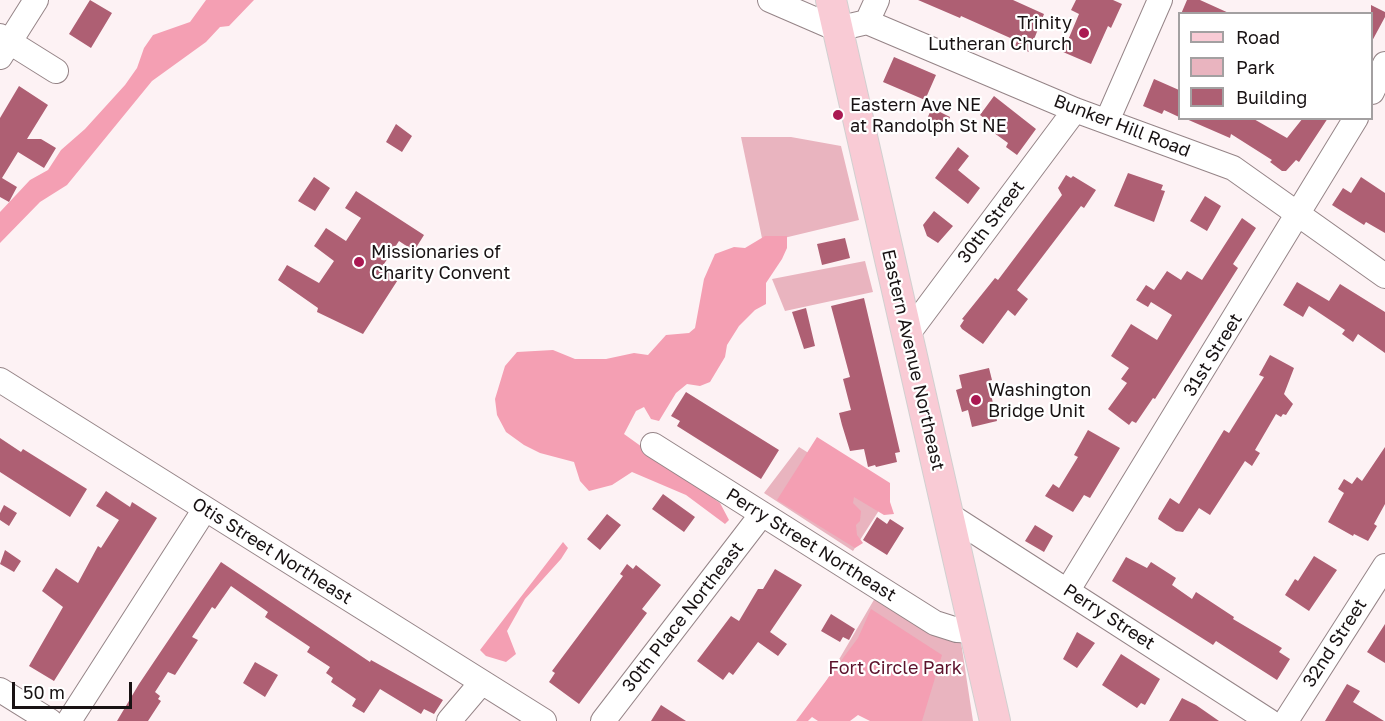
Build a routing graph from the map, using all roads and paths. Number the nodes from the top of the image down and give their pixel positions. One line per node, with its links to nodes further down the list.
1 (36, 0): 7 (street)
2 (770, 0): 6 (street)
3 (831, 0): 6 (main road, Eastern Avenue Northeast)
4 (1160, 0): 13 (street)
5 (872, 11): 6 (street, Bunker Hill Road); 11 (street, Bunker Hill Road)
6 (837, 29): 16 (main road, Eastern Avenue Northeast)
7 (3, 45): 9 (street)
8 (1385, 64): 10 (street)
9 (56, 71)
10 (1373, 88)
11 (1075, 110): 13 (street, Bunker Hill Road); 16 (street, 30th Street)
12 (1355, 120): 14 (street, 31st Street)
13 (1107, 121): 14 (street, Bunker Hill Road)
14 (1300, 214): 15 (street, Bunker Hill Road); 23 (street, 31st Street)
15 (1385, 276)
16 (907, 335): 21 (main road, Eastern Avenue Northeast)
17 (0, 380): 19 (street, Otis Street Northeast)
18 (653, 445): 20 (street, Perry Street Northeast)
19 (205, 508): 25 (street, Otis Street Northeast); 28 (street)
20 (762, 514): 24 (street, Perry Street Northeast); 31 (street, 30th Place Northeast)
21 (948, 515): 23 (street, Perry Street); 24 (main road, Eastern Avenue Northeast)
22 (1385, 566): 34 (street, 32nd Street)
23 (1068, 590): 33 (street, Perry Street)
24 (975, 631): 32 (main road, Eastern Avenue Northeast)
25 (482, 682): 29 (street); 30 (street, Otis Street Northeast)
26 (0, 690): 27 (street)
27 (50, 721)
28 (69, 721)
29 (449, 721)
30 (544, 721)
31 (603, 721)
32 (995, 721)
33 (1269, 721)
34 (1286, 721)

